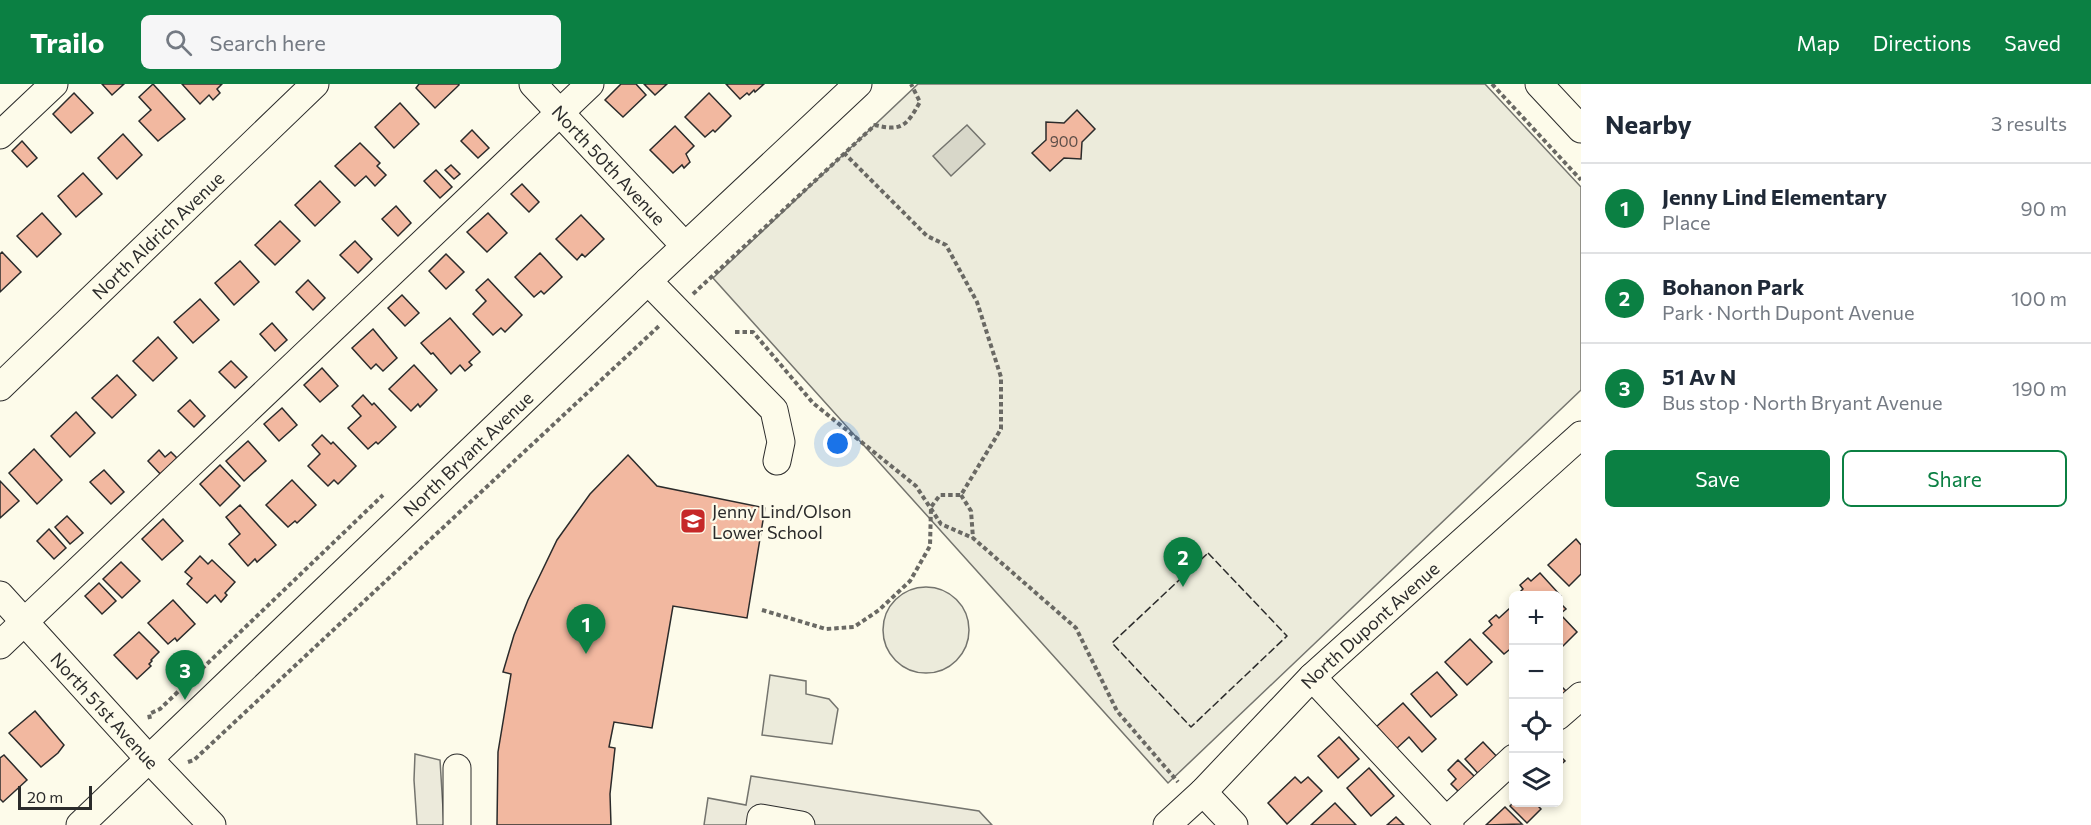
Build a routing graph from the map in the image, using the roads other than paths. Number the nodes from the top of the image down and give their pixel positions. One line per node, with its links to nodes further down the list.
1 (54, 84): 9 (street)
2 (315, 84): 12 (street, North Aldrich Avenue)
3 (533, 84): 7 (street, North 50th Avenue)
4 (590, 84): 7 (street)
5 (858, 84): 10 (street, North Bryant Avenue)
6 (1539, 84): 8 (street)
7 (560, 112): 10 (street, North 50th Avenue); 16 (street)
8 (1581, 129)
9 (0, 135)
10 (685, 246): 11 (street, North Bryant Avenue)
11 (648, 281): 14 (street); 21 (street, North Bryant Avenue)
12 (0, 387)
13 (1581, 435): 18 (street, North Dupont Avenue)
14 (777, 460)
15 (0, 595): 16 (street, North 51st Avenue)
16 (25, 622): 17 (street); 21 (street, North 51st Avenue)
17 (0, 645)
18 (1312, 677): 24 (street, North Dupont Avenue); 25 (street)
19 (1581, 696): 20 (street)
20 (1563, 712)
21 (149, 759): 26 (street, North Bryant Avenue); 27 (street, North 51st Avenue)
22 (1509, 763): 25 (street)
23 (457, 768): 28 (street)
24 (1191, 787): 31 (street, North Dupont Avenue); 32 (street)
25 (1448, 823)
26 (80, 825)
27 (212, 825)
28 (458, 825)
29 (760, 825): 30 (street)
30 (801, 825)
31 (1167, 825)
32 (1234, 825)

